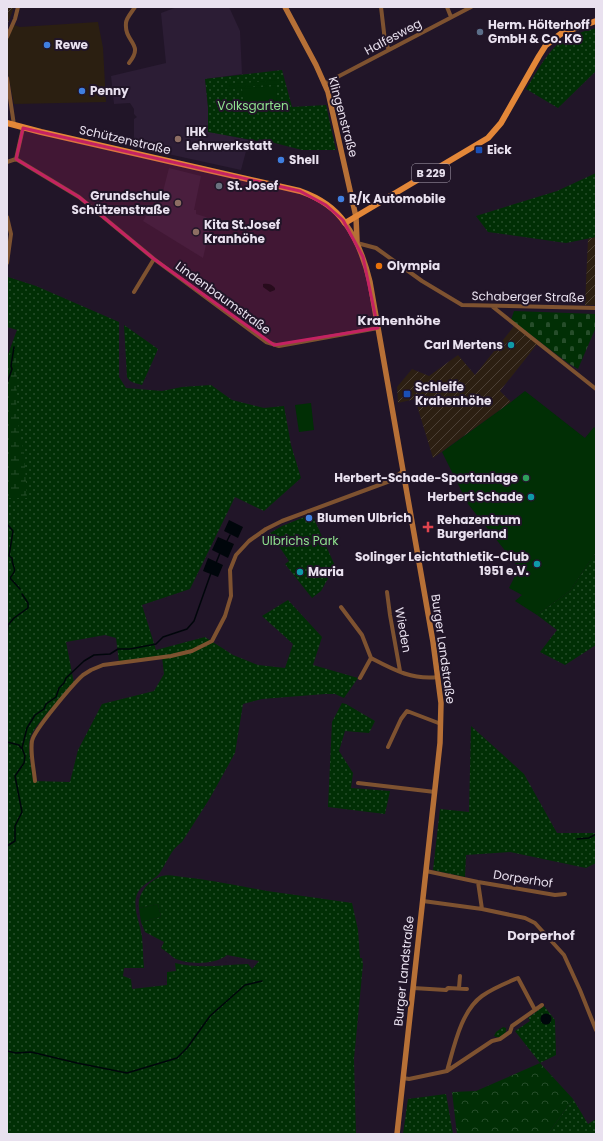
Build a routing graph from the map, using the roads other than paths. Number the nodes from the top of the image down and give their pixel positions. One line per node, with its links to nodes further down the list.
1 (18, 7): 9 (street)
2 (135, 7): 11 (street)
3 (284, 7): 13 (main road, Klingenstraße)
4 (381, 7): 10 (street)
5 (446, 7): 7 (street)
6 (471, 7): 7 (street, Halfesweg)
7 (451, 17): 10 (street, Halfesweg)
8 (596, 22): 20 (main road, B 229)
9 (7, 37)
10 (388, 50): 13 (street, Halfesweg)
11 (129, 63)
12 (7, 78): 15 (street)
13 (324, 84): 20 (main road, Klingenstraße)
14 (7, 123): 15 (main road, Schützenstraße)
15 (14, 125): 16 (main road, Schützenstraße)
16 (23, 128): 17 (street); 21 (main road, Schützenstraße)
17 (16, 159): 18 (street); 23 (street, Lindenbaumstraße)
18 (7, 162)
19 (7, 217): 24 (street)
20 (356, 217): 21 (main road, B 229); 22 (main road, Burger Landstraße)
21 (345, 223): 22 (main road, Burger Landstraße)
22 (357, 243): 26 (street, Schaberger Straße); 28 (main road, Burger Landstraße)
23 (154, 259): 25 (street); 28 (street, Lindenbaumstraße)
24 (7, 264)
25 (134, 292)
26 (492, 306): 27 (street, Schaberger Straße); 29 (street)
27 (596, 308)
28 (378, 328): 30 (main road, Burger Landstraße)
29 (596, 389)
30 (403, 470): 35 (main road, Burger Landstraße); 39 (street)
31 (387, 592): 34 (street, Wieden)
32 (341, 607): 33 (street)
33 (371, 658): 34 (street, Wieden); 36 (street)
34 (400, 671): 35 (street, Wieden)
35 (438, 677): 37 (main road, Burger Landstraße)
36 (360, 678)
37 (441, 724): 38 (street); 41 (main road, Burger Landstraße)
38 (388, 747)
39 (35, 781)
40 (358, 784): 41 (street)
41 (435, 792): 42 (main road, Burger Landstraße)
42 (426, 871): 43 (street, Dorperhof); 45 (main road, Burger Landstraße)
43 (478, 882): 44 (street, Dorperhof); 46 (street, Dorperhof)
44 (565, 894)
45 (423, 901): 46 (street); 48 (main road, Burger Landstraße)
46 (482, 909): 53 (street)
47 (460, 976): 49 (street)
48 (413, 988): 49 (street); 55 (main road, Burger Landstraße)
49 (459, 988): 50 (street)
50 (467, 989)
51 (542, 1005): 52 (street)
52 (535, 1010): 54 (street); 54 (street)
53 (596, 1030)
54 (447, 1071): 55 (street)
55 (404, 1078): 56 (main road, Burger Landstraße)
56 (397, 1134)

